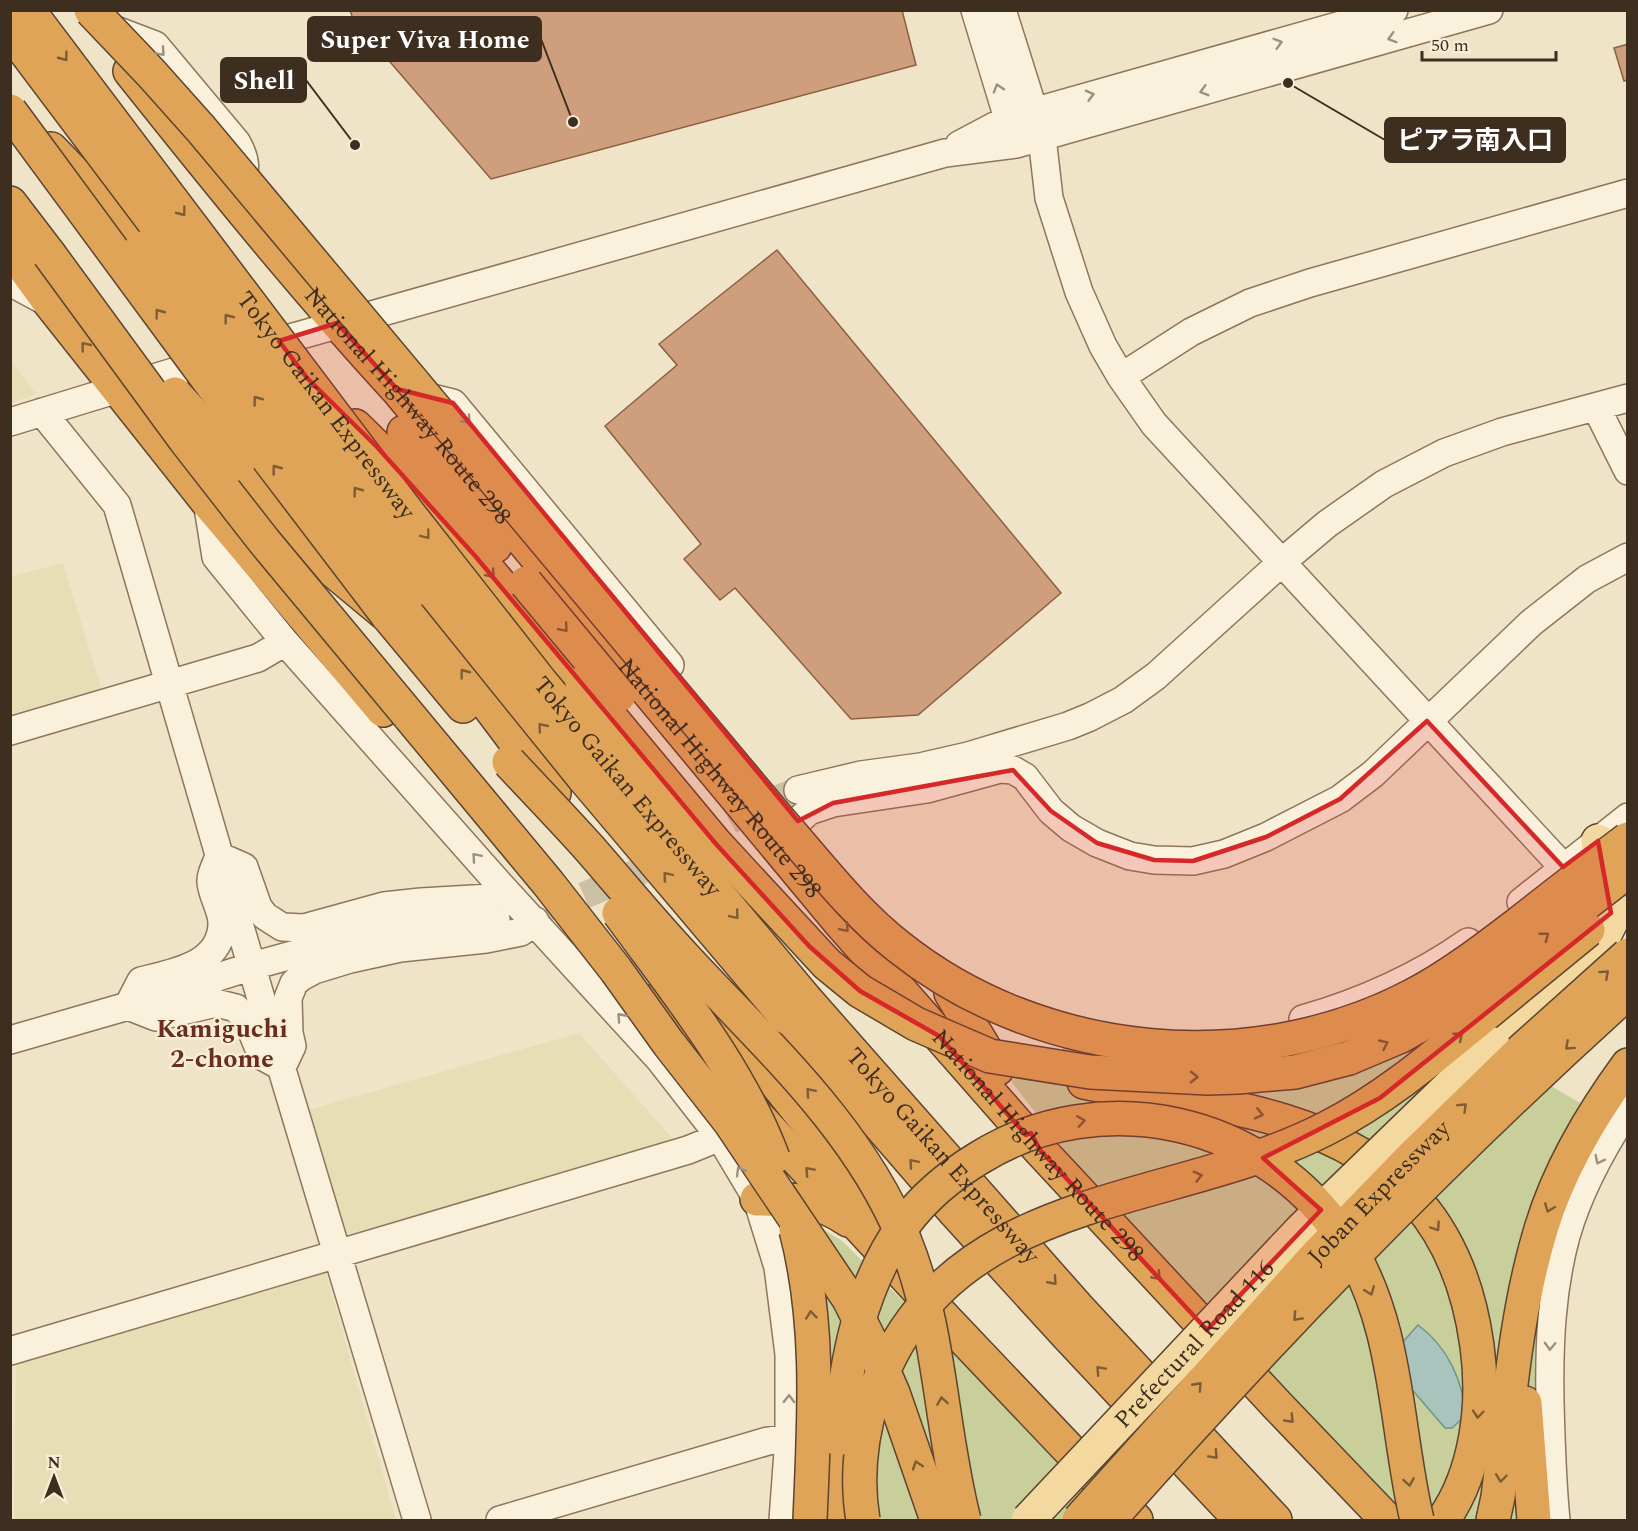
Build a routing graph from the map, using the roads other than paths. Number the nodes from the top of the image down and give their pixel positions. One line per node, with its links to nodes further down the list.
1 (28, 10): 20 (highway, Tokyo Gaikan Expressway, one-way to 20, bridge)
2 (975, 10): 10 (street, one-way to 2)
3 (1002, 10): 9 (street)
4 (1394, 10): 9 (street, one-way to 4)
5 (1489, 10): 11 (street, one-way to 11)
6 (88, 14): 18 (highway, National Highway Route 298); 40 (highway, one-way to 40, bridge)
7 (10, 31): 53 (highway, Tokyo Gaikan Expressway, one-way to 7, bridge)
8 (10, 110): 31 (highway, one-way to 8, bridge)
9 (1034, 111): 10 (street); 11 (street)
10 (1012, 131): 11 (street); 13 (street); 18 (street)
11 (1042, 137): 13 (street)
12 (1628, 193): 19 (street)
13 (1049, 198): 19 (street)
14 (16, 225): 15 (highway); 17 (highway)
15 (52, 251): 31 (highway, bridge); 76 (highway, one-way to 15, bridge)
16 (10, 282): 17 (street)
17 (50, 303): 21 (highway, one-way to 17)
18 (341, 328): 21 (street); 22 (highway, National Highway Route 298); 55 (highway, one-way to 55, bridge)
19 (1121, 377): 30 (street)
20 (307, 378): 53 (highway, Tokyo Gaikan Expressway, one-way to 53, bridge); 55 (highway, one-way to 55, bridge)
21 (119, 388): 25 (street); 28 (highway)
22 (397, 389): 39 (street, one-way to 39); 61 (highway, National Highway Route 298, one-way to 61)
23 (1628, 398): 24 (street)
24 (1596, 407): 27 (street); 30 (street)
25 (42, 412): 26 (street); 33 (street)
26 (10, 422)
27 (1628, 471)
28 (207, 501): 32 (street); 63 (highway, one-way to 28)
29 (1628, 557): 34 (street)
30 (1282, 562): 34 (street); 37 (street)
31 (397, 607): 36 (highway); 67 (highway, one-way to 31)
32 (285, 642): 33 (street); 44 (street, one-way to 32)
33 (168, 684): 35 (street); 41 (street)
34 (1427, 722): 39 (street); 42 (street)
35 (10, 731)
36 (509, 762): 73 (highway, one-way to 36, bridge); 77 (highway, one-way to 36, bridge)
37 (798, 790)
38 (1628, 817): 40 (street)
39 (798, 821): 51 (street)
40 (1613, 840): 42 (street); 48 (main road, Prefectural Road 116)
41 (219, 856): 44 (street); 49 (street); 52 (street)
42 (1563, 867): 51 (street)
43 (1628, 871): 56 (highway, one-way to 43, bridge)
44 (502, 887): 47 (street)
45 (1628, 900): 75 (highway, one-way to 45, bridge)
46 (495, 919): 49 (street)
47 (535, 921): 58 (street); 60 (street, one-way to 47)
48 (1618, 949): 69 (highway, Joban Expressway, one-way to 48, bridge); 78 (main road, Prefectural Road 116, bridge)
49 (252, 966): 52 (street); 58 (street)
50 (1628, 992): 69 (highway, Joban Expressway, one-way to 69, bridge)
51 (951, 993): 61 (highway)
52 (128, 1006): 54 (street); 58 (street)
53 (797, 1009): 82 (highway, Tokyo Gaikan Expressway, one-way to 53); 83 (highway, Tokyo Gaikan Expressway, one-way to 83)
54 (10, 1040)
55 (949, 1040): 56 (highway, bridge)
56 (990, 1056): 86 (highway, one-way to 86, bridge)
57 (1628, 1065): 65 (highway, one-way to 65)
58 (282, 1067): 64 (street)
59 (1628, 1109): 89 (street, one-way to 89)
60 (720, 1137): 62 (street, one-way to 60); 64 (street)
61 (1040, 1150): 84 (highway, National Highway Route 298, one-way to 84)
62 (757, 1199): 63 (highway); 68 (street, one-way to 62)
63 (871, 1236): 67 (highway)
64 (338, 1253): 66 (street); 70 (street)
65 (1534, 1254): 87 (highway, one-way to 87); 88 (highway)
66 (10, 1351)
67 (1038, 1417): 81 (highway)
68 (789, 1438): 71 (street); 72 (street)
69 (1152, 1454): 79 (highway, bridge); 80 (highway, bridge)
70 (417, 1521)
71 (500, 1521)
72 (783, 1521)
73 (810, 1521)
74 (829, 1521): 85 (highway, one-way to 85, bridge)
75 (863, 1521)
76 (937, 1521)
77 (964, 1521)
78 (1028, 1521)
79 (1079, 1521)
80 (1109, 1521)
81 (1136, 1521)
82 (1240, 1521)
83 (1275, 1521)
84 (1387, 1521)
85 (1417, 1521)
86 (1443, 1521)
87 (1493, 1521)
88 (1534, 1521)
89 (1556, 1521)

